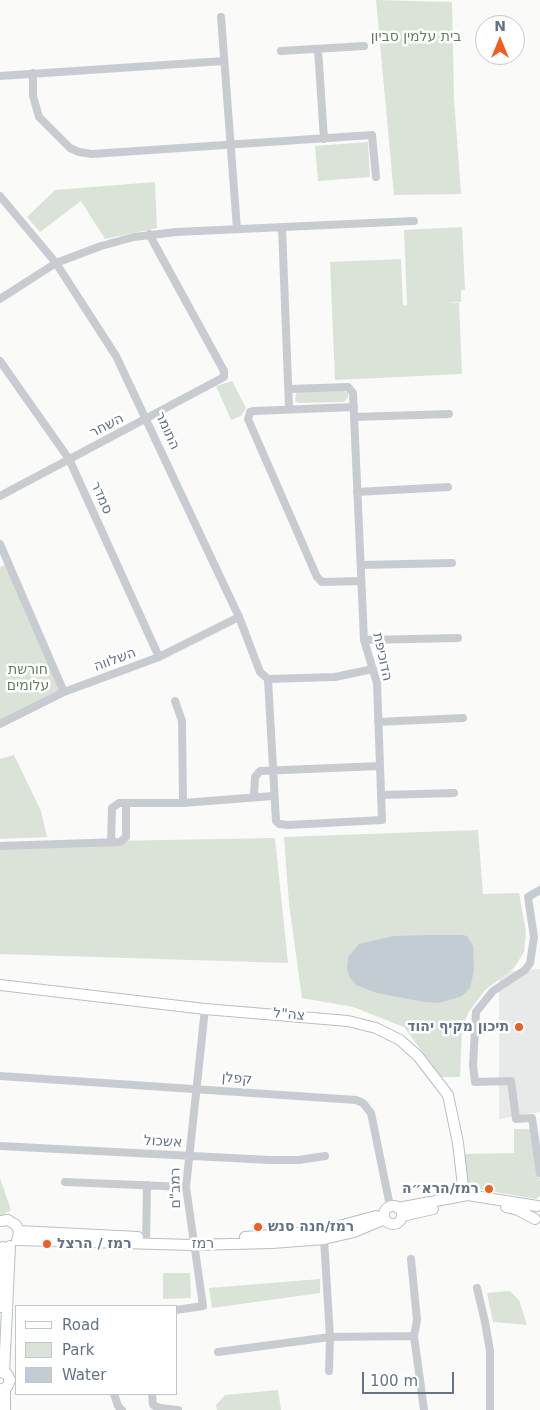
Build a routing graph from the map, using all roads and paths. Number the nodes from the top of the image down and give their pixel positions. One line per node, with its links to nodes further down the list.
1 (221, 17): 5 (street)
2 (364, 46): 3 (street)
3 (318, 49): 4 (street); 8 (street)
4 (281, 51)
5 (224, 61): 6 (street); 9 (street)
6 (33, 73): 7 (street); 9 (street)
7 (0, 76)
8 (324, 138): 9 (street); 10 (street)
9 (231, 145): 14 (street)
10 (376, 177)
11 (0, 196): 16 (street, התומר)
12 (414, 221): 13 (street)
13 (282, 227): 14 (street); 19 (street)
14 (237, 229): 15 (street)
15 (149, 234): 16 (street); 24 (street, השחר)
16 (56, 263): 17 (street); 24 (street, התומר)
17 (0, 298)
18 (0, 361): 25 (street, סמדר)
19 (289, 388): 20 (street); 21 (street)
20 (354, 406): 21 (street); 23 (street, הדוכיפת)
21 (289, 408): 32 (street)
22 (448, 414): 23 (street)
23 (354, 418): 27 (street, הדוכיפת)
24 (148, 419): 25 (street, השחר); 33 (street, התומר)
25 (69, 459): 28 (street, השחר); 36 (street, סמדר)
26 (448, 487): 27 (street)
27 (358, 492): 31 (street, הדוכיפת)
28 (0, 496)
29 (0, 544): 39 (street)
30 (452, 563): 31 (street)
31 (361, 565): 32 (street, הדוכיפת)
32 (361, 581): 35 (street, הדוכיפת)
33 (238, 617): 36 (street, השלווה); 38 (street, התומר)
34 (458, 638): 35 (street)
35 (364, 640): 37 (street, הדוכיפת)
36 (159, 657): 39 (street, השלווה)
37 (373, 669): 38 (street); 42 (street, הדוכיפת)
38 (268, 679): 45 (street)
39 (64, 692): 43 (street, השלווה)
40 (175, 700): 51 (street)
41 (463, 718): 42 (street)
42 (378, 722): 44 (street, הדוכיפת)
43 (0, 724)
44 (380, 766): 45 (street); 47 (street, הדוכיפת)
45 (272, 771): 48 (street); 49 (street)
46 (454, 793): 47 (street)
47 (382, 795): 49 (street, הדוכיפת)
48 (254, 796): 49 (street); 51 (street)
49 (272, 796)
50 (126, 803): 51 (street); 52 (street); 52 (street)
51 (183, 803)
52 (111, 843): 53 (street)
53 (0, 846)
54 (540, 890): 62 (street)
55 (0, 985): 56 (street, צה"ל)
56 (205, 1008): 58 (street, רמב"ם); 66 (street, צה"ל)
57 (0, 1076): 58 (street, קפלן)
58 (196, 1089): 60 (street, רמב"ם); 68 (street, קפלן)
59 (0, 1146): 60 (street, אשכול)
60 (188, 1156): 61 (street, אשכול); 65 (street, רמב"ם)
61 (325, 1156)
62 (540, 1173)
63 (65, 1182): 64 (street)
64 (147, 1185): 65 (street); 72 (street)
65 (186, 1187): 73 (street, רמב"ם)
66 (464, 1196): 67 (street, רמז); 68 (street, רמז)
67 (538, 1204): 70 (street)
68 (392, 1212): 70 (street, רמז); 71 (street, רמז); 73 (street, רמז)
69 (0, 1221): 74 (street)
70 (538, 1224)
71 (324, 1239): 73 (street, רמז); 80 (street)
72 (146, 1240): 73 (street, רמז); 74 (street, רמז)
73 (192, 1241): 78 (street, רמב"ם)
74 (10, 1242): 77 (street)
75 (411, 1259): 79 (street)
76 (477, 1288): 91 (street)
77 (8, 1308): 83 (street)
78 (178, 1310)
79 (414, 1336): 80 (street); 90 (street)
80 (330, 1337): 81 (street); 82 (street)
81 (218, 1352)
82 (329, 1371)
83 (2, 1373): 84 (street)
84 (8, 1386): 87 (street)
85 (114, 1395): 88 (street)
86 (151, 1407): 89 (street)
87 (5, 1410)
88 (122, 1410)
89 (178, 1410)
90 (424, 1410)
91 (490, 1410)

